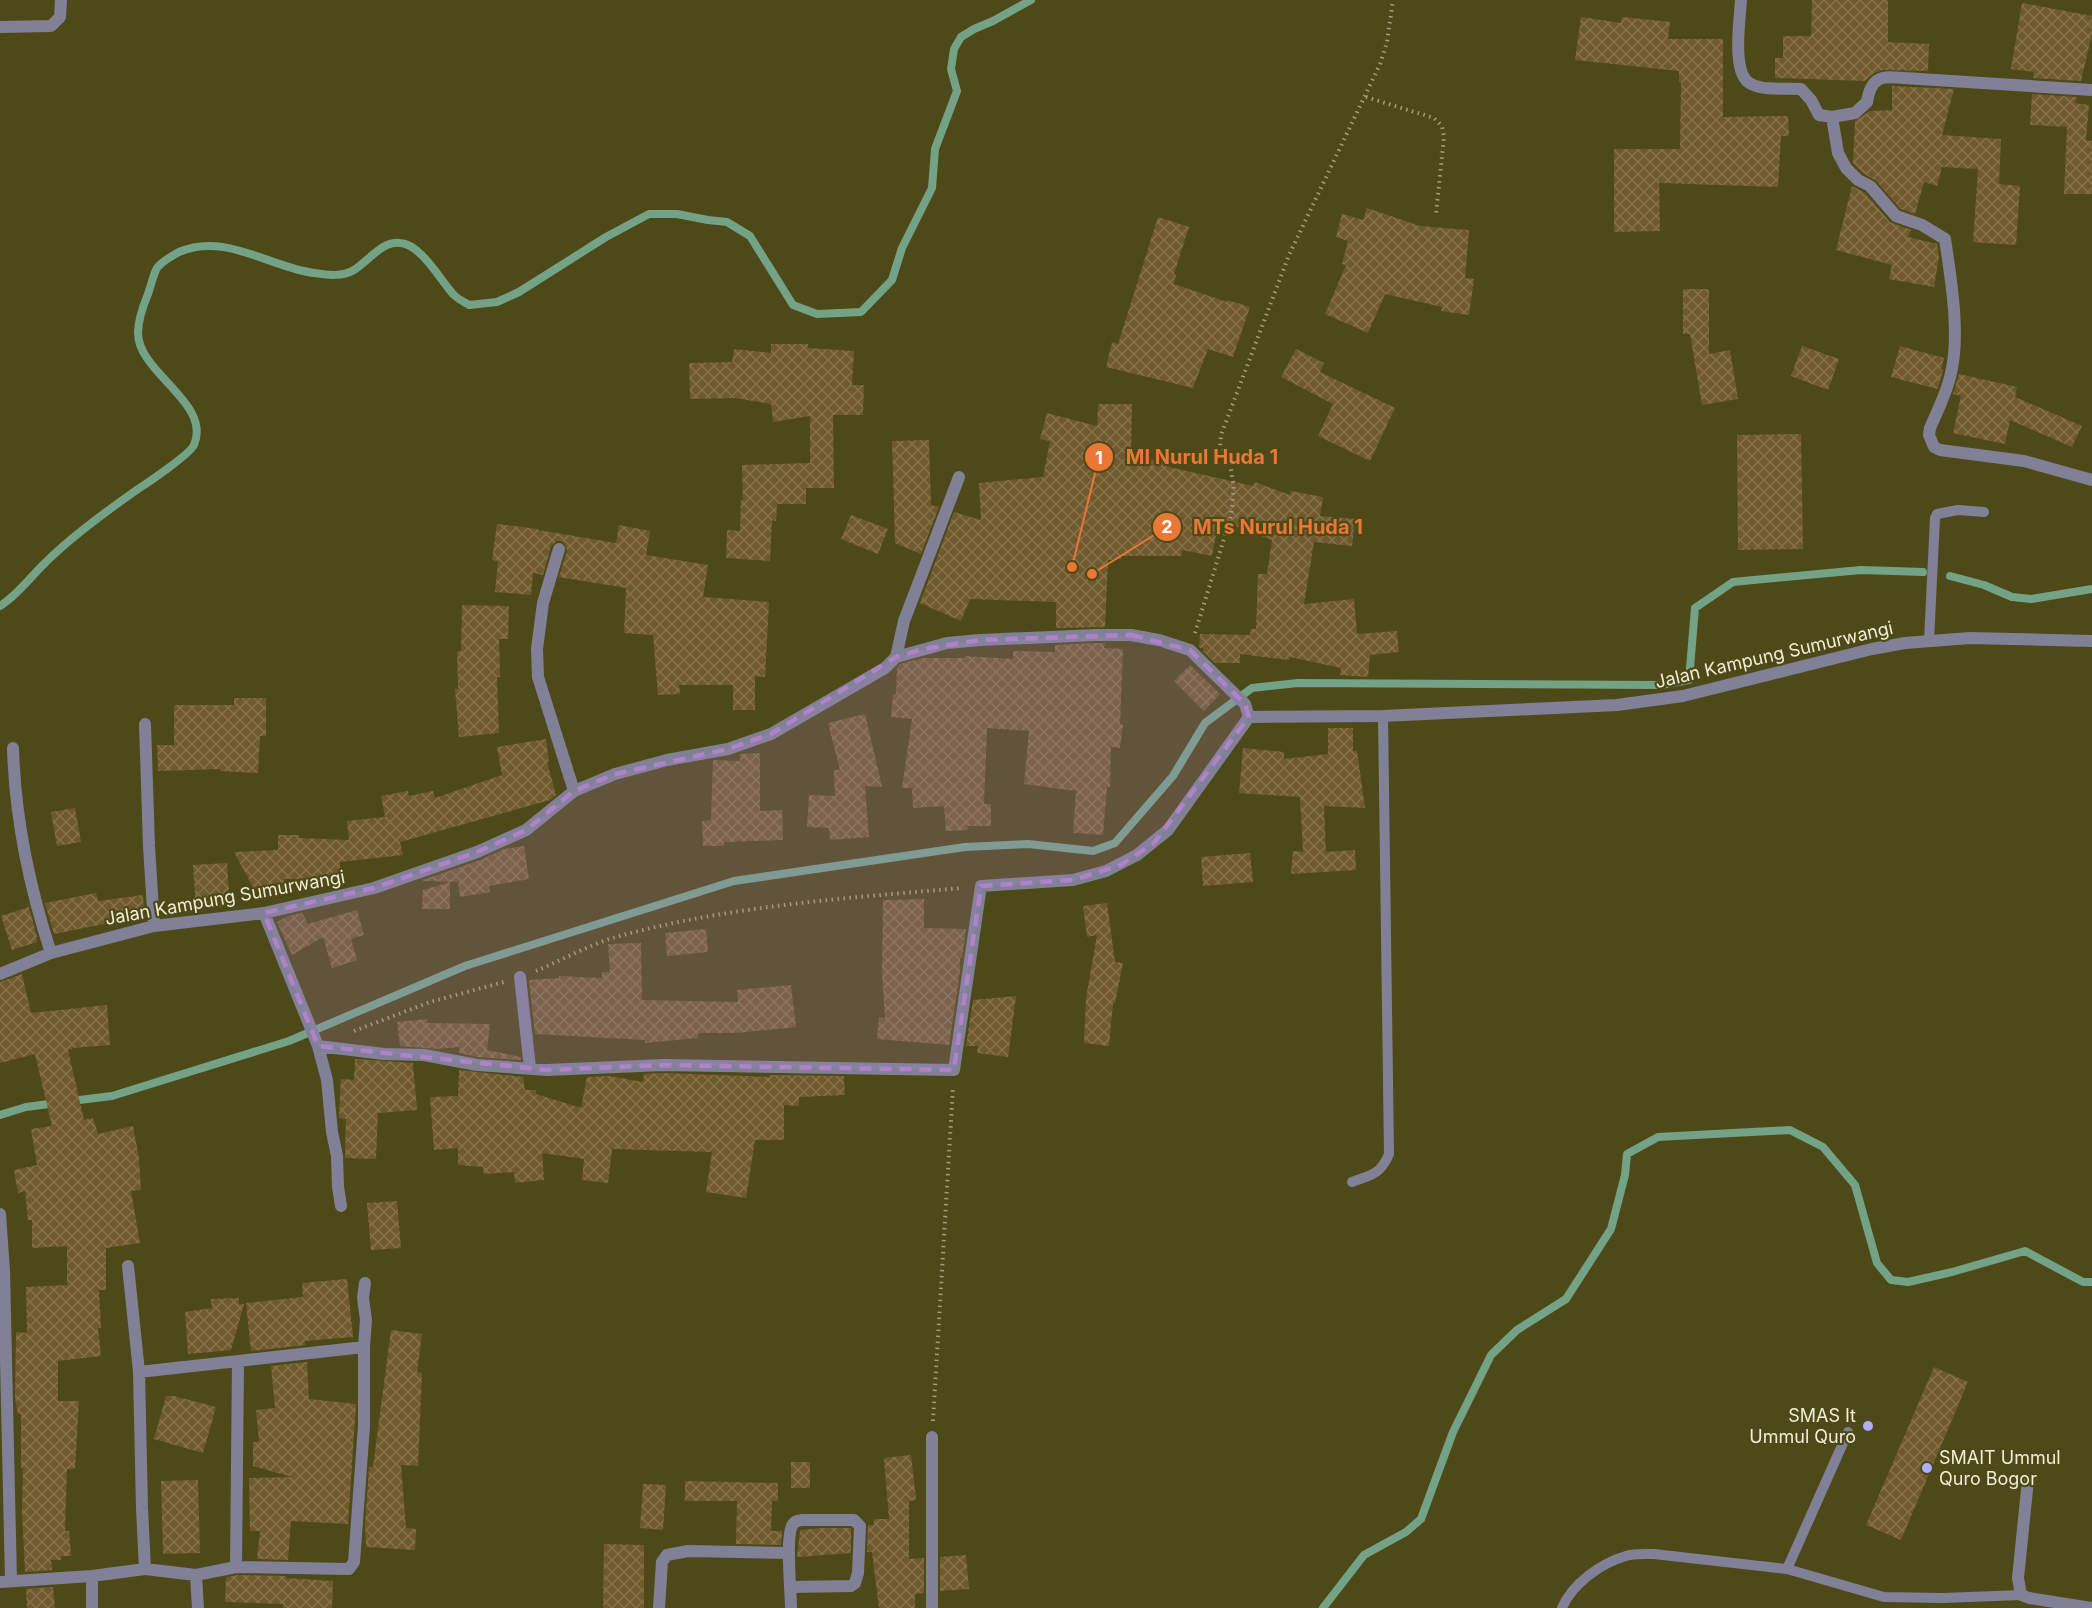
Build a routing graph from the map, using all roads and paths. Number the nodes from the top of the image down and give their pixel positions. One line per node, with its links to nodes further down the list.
1 (61, 0): 4 (street)
2 (1393, 0): 6 (path)
3 (1741, 0): 7 (street)
4 (0, 27)
5 (2092, 90): 7 (street)
6 (1366, 97): 8 (path); 15 (path)
7 (1832, 117): 10 (street)
8 (1436, 214)
9 (959, 477): 16 (street)
10 (2092, 480)
11 (1984, 512): 13 (lane)
12 (559, 549): 21 (street)
13 (1929, 640): 14 (street, Jalan Kampung Sumurwangi); 17 (street, Jalan Kampung Sumurwangi)
14 (2092, 641)
15 (1190, 650): 16 (street, Jalan Kampung Sumurwangi); 18 (street, Jalan Kampung Sumurwangi)
16 (896, 657): 21 (street, Jalan Kampung Sumurwangi)
17 (1383, 716): 18 (street, Jalan Kampung Sumurwangi); 32 (lane)
18 (1249, 717): 22 (street)
19 (145, 724): 24 (street)
20 (13, 748): 25 (street)
21 (574, 791): 23 (street, Jalan Kampung Sumurwangi)
22 (981, 886): 27 (path); 31 (street)
23 (264, 913): 24 (street, Jalan Kampung Sumurwangi); 29 (street)
24 (154, 926): 25 (street, Jalan Kampung Sumurwangi)
25 (51, 953): 26 (street, Jalan Kampung Sumurwangi)
26 (0, 974)
27 (520, 977): 28 (path); 30 (street)
28 (349, 1034)
29 (316, 1041): 30 (street); 33 (street)
30 (530, 1068): 31 (street)
31 (954, 1070): 41 (path)
32 (1352, 1182)
33 (341, 1206)
34 (0, 1214): 49 (street)
35 (128, 1266): 39 (street)
36 (365, 1283): 37 (street)
37 (364, 1347): 38 (street); 44 (street)
38 (238, 1362): 39 (street); 44 (street)
39 (139, 1372): 45 (street)
40 (1848, 1431): 46 (lane)
41 (932, 1437): 56 (street)
42 (2028, 1480): 51 (street)
43 (789, 1553): 50 (street); 50 (street); 54 (street)
44 (236, 1567): 47 (street)
45 (145, 1569): 47 (street); 48 (street)
46 (1787, 1569): 51 (lane); 57 (lane)
47 (196, 1575): 53 (street)
48 (92, 1576): 49 (street); 52 (street)
49 (5, 1581)
50 (790, 1587): 55 (street)
51 (2021, 1595): 58 (street)
52 (92, 1608)
53 (198, 1608)
54 (659, 1608)
55 (792, 1608)
56 (932, 1608)
57 (1562, 1608)
58 (2092, 1608)

